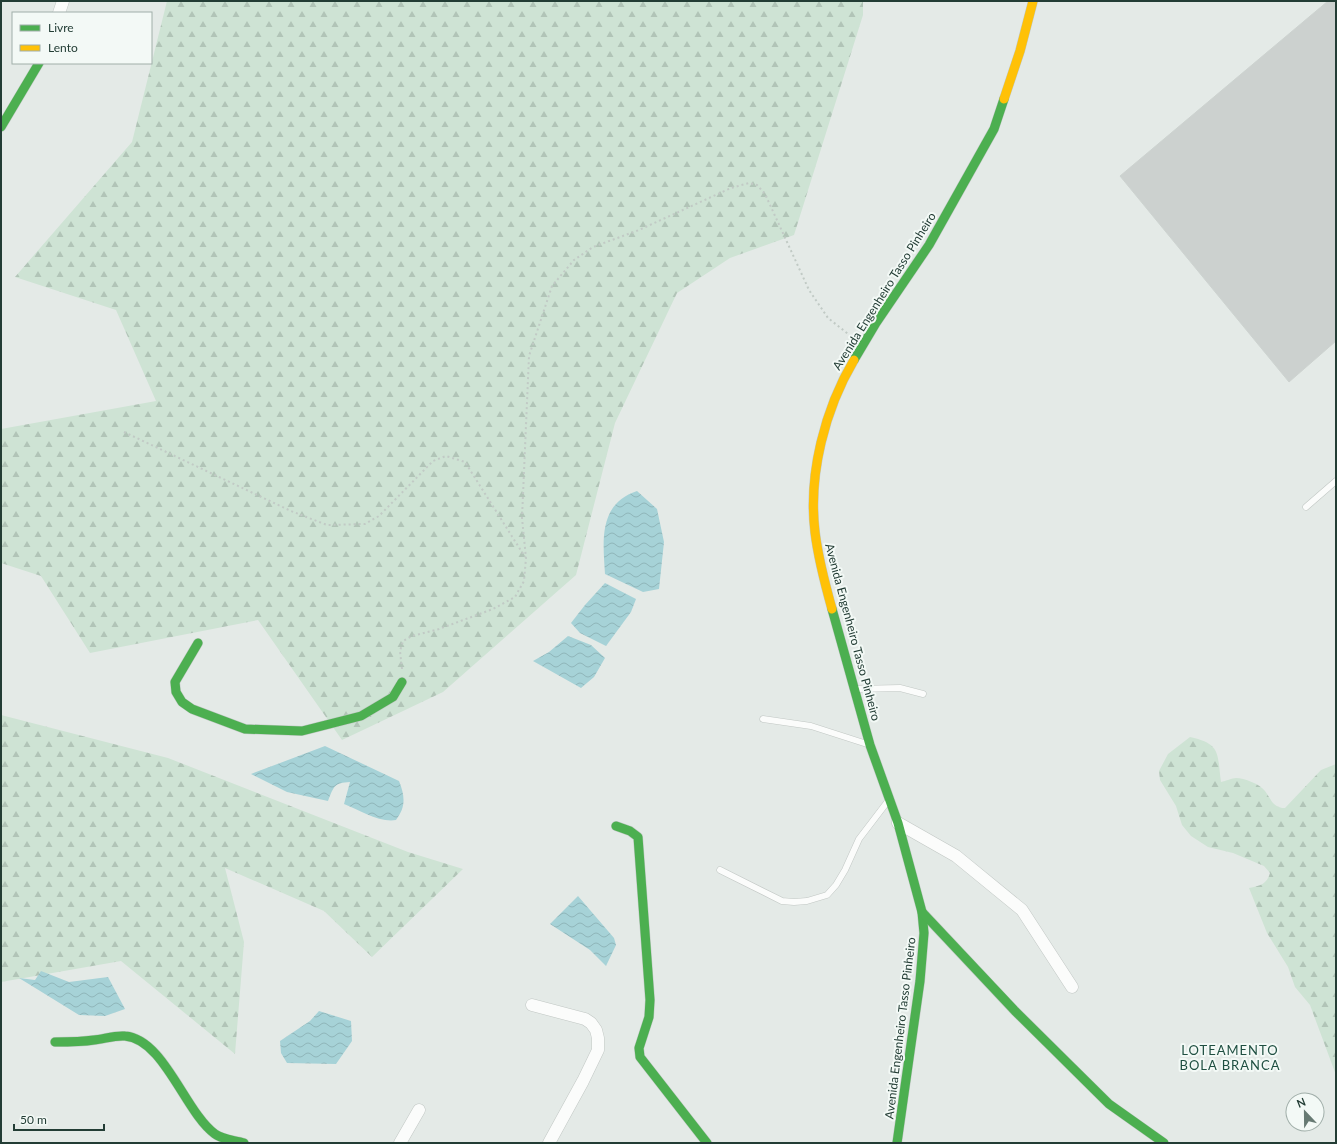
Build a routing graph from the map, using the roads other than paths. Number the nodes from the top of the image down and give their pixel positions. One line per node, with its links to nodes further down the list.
1 (63, 1): 3 (street)
2 (1033, 1): 10 (street, Avenida Engenheiro Tasso Pinheiro)
3 (59, 12)
4 (38, 64): 5 (street)
5 (1, 127)
6 (1336, 481): 7 (lane)
7 (1306, 507)
8 (198, 643): 9 (street)
9 (402, 682)
10 (854, 689): 11 (lane); 13 (street, Avenida Engenheiro Tasso Pinheiro)
11 (923, 694)
12 (763, 719): 13 (lane)
13 (870, 745): 14 (street, Avenida Engenheiro Tasso Pinheiro)
14 (890, 799): 15 (street, Avenida Engenheiro Tasso Pinheiro); 17 (lane)
15 (898, 822): 18 (street, Avenida Engenheiro Tasso Pinheiro); 19 (street)
16 (616, 826): 26 (street)
17 (720, 870)
18 (922, 912): 27 (street, Avenida Engenheiro Tasso Pinheiro); 28 (street)
19 (1072, 987)
20 (532, 1005): 25 (street)
21 (55, 1042): 23 (street)
22 (419, 1110): 24 (street)
23 (244, 1143)
24 (400, 1143)
25 (549, 1143)
26 (707, 1143)
27 (897, 1143)
28 (1164, 1143)

